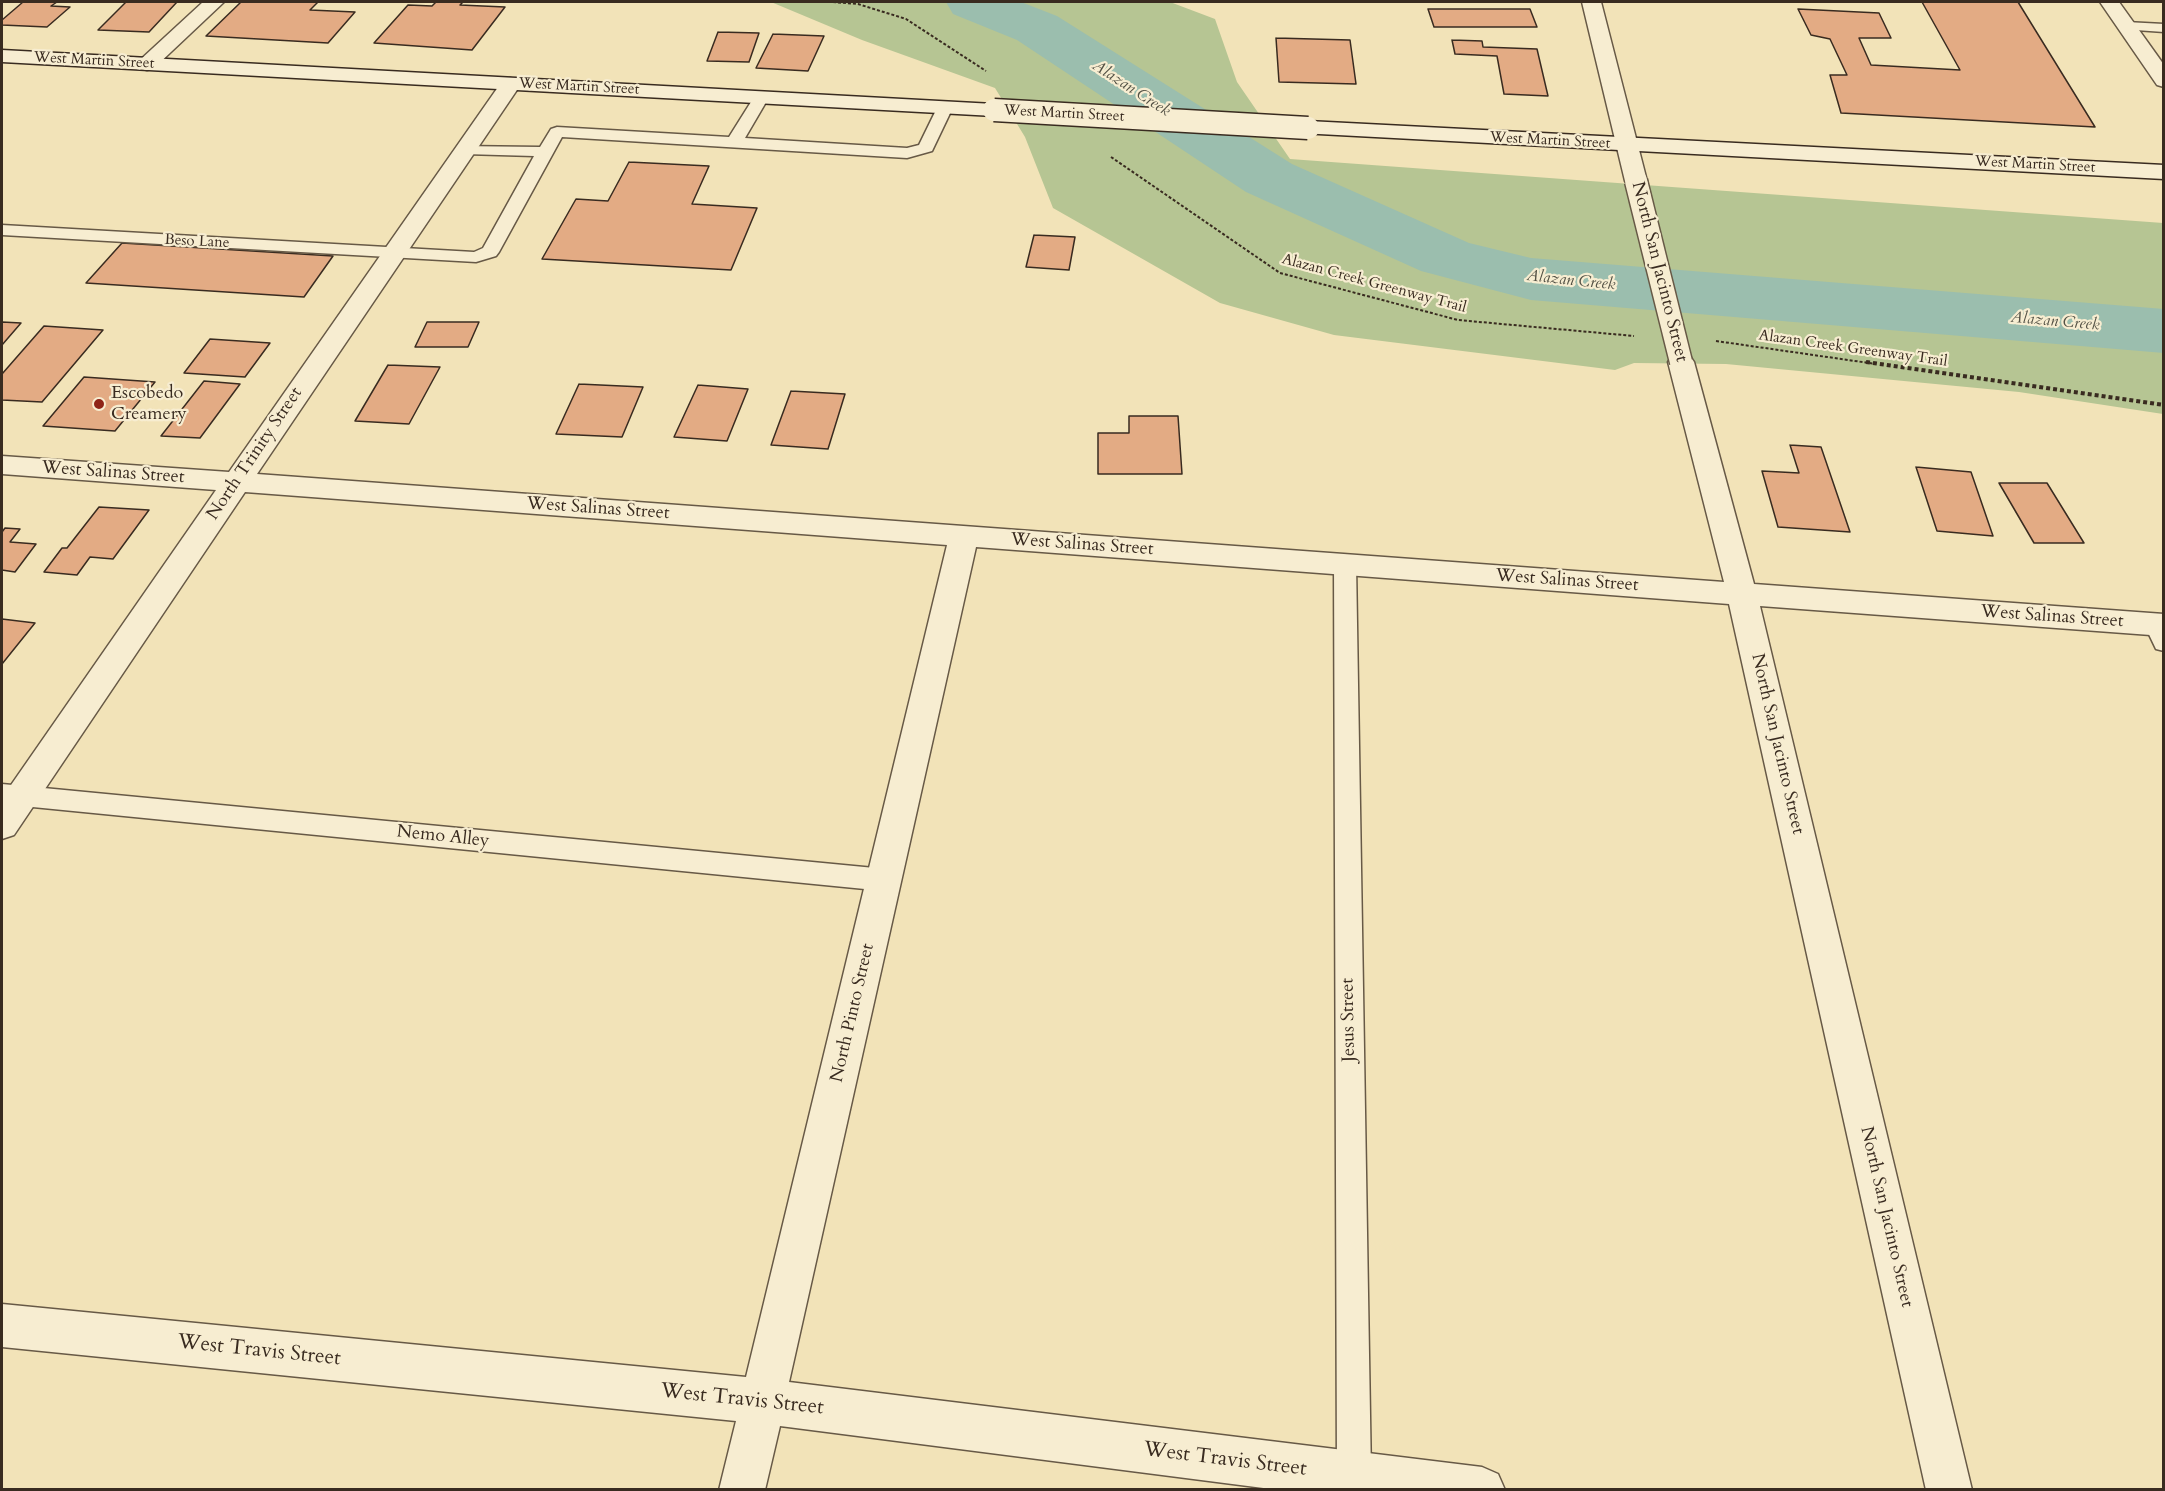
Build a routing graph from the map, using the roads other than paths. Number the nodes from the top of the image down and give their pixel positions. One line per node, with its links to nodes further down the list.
1 (214, 2): 7 (street)
2 (1591, 2): 13 (street, North San Jacinto Street)
3 (2109, 2): 4 (street)
4 (2126, 26): 5 (lane); 8 (street)
5 (2163, 28)
6 (2, 56): 7 (street, West Martin Street)
7 (147, 64): 9 (street, West Martin Street)
8 (2163, 81)
9 (510, 84): 10 (street, West Martin Street); 14 (street, North Trinity Street)
10 (761, 97): 11 (street, West Martin Street); 12 (lane)
11 (945, 107): 12 (lane); 13 (street, West Martin Street, bridge)
12 (734, 142): 15 (lane, Beso Lane)
13 (1627, 145): 16 (street, West Martin Street); 23 (street, North San Jacinto Street, bridge)
14 (464, 149): 15 (lane); 18 (street, North Trinity Street)
15 (545, 152): 18 (lane, Beso Lane)
16 (2163, 172)
17 (2, 230): 18 (lane, Beso Lane)
18 (393, 253): 20 (street, North Trinity Street)
19 (2, 465): 20 (street, West Salinas Street)
20 (237, 481): 21 (street, West Salinas Street); 25 (street, North Trinity Street)
21 (964, 537): 22 (street, West Salinas Street); 27 (street, North Pinto Street)
22 (1345, 563): 23 (street, West Salinas Street); 30 (lane, Jesus Street)
23 (1742, 594): 24 (street, West Salinas Street); 33 (street, North San Jacinto Street)
24 (2160, 631)
25 (12, 795): 26 (street, North Trinity Street); 27 (lane, Nemo Alley)
26 (2, 825)
27 (885, 880): 29 (street, North Pinto Street)
28 (2, 1326): 29 (street, West Travis Street)
29 (763, 1401): 30 (street, West Travis Street); 31 (street, North Pinto Street)
30 (1354, 1476): 32 (street, West Travis Street)
31 (742, 1490)
32 (1482, 1490)
33 (1949, 1490)

